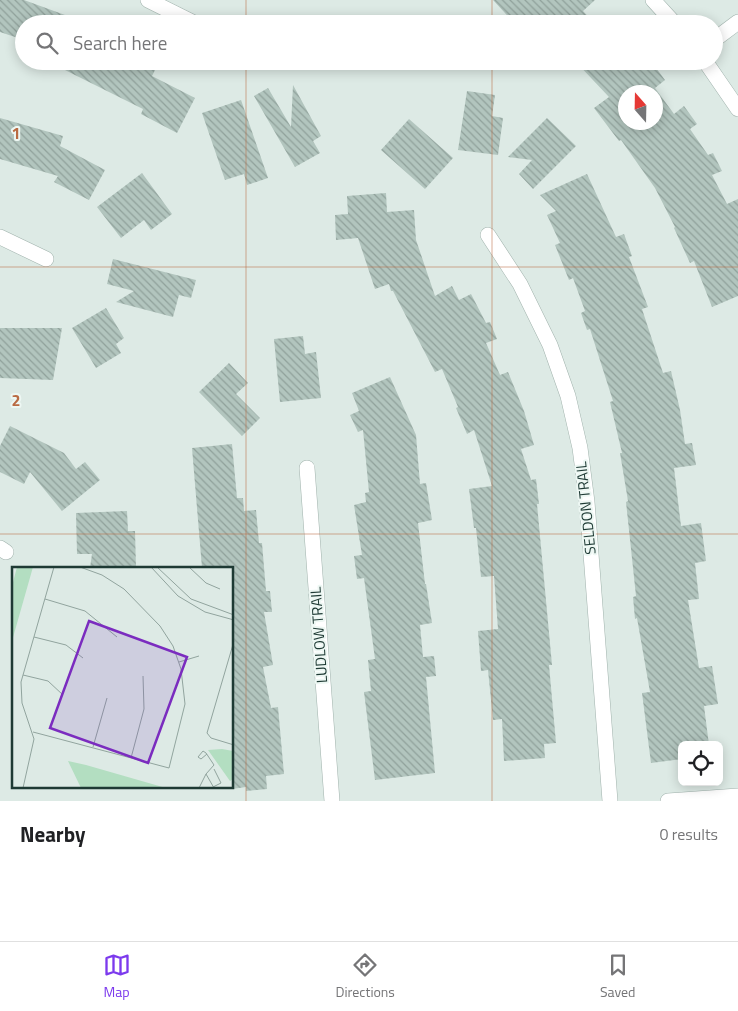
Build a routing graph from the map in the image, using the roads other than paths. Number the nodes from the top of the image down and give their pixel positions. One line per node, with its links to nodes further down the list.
1 (148, 0): 3 (street)
2 (653, 0): 4 (street)
3 (178, 15)
4 (667, 15)
5 (738, 22): 6 (street)
6 (723, 33)
7 (711, 70): 8 (street)
8 (738, 109)
9 (488, 235): 15 (street, SELDON TRAIL)
10 (0, 237): 11 (street)
11 (46, 259)
12 (307, 468): 14 (street, LUDLOW TRAIL)
13 (738, 796): 16 (street)
14 (332, 801)
15 (610, 801)
16 (668, 801)

